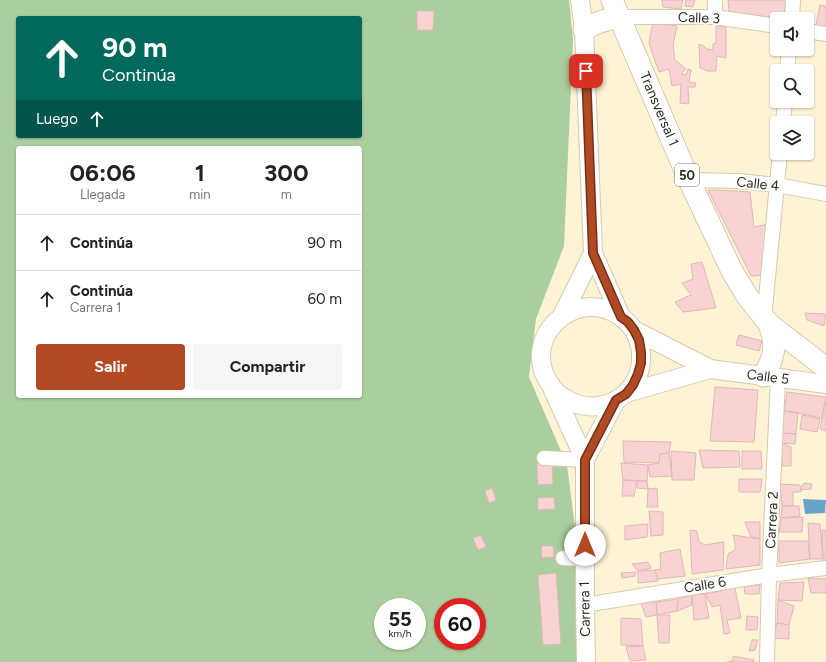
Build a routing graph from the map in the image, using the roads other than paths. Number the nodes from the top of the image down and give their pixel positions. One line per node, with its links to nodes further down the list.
1 (580, 0): 8 (main road)
2 (715, 0): 6 (street)
3 (793, 0): 5 (street)
4 (616, 9): 6 (street, Calle 3); 8 (highway); 12 (highway, Transversal 1 / 50)
5 (792, 12)
6 (715, 17): 7 (street, Calle 3)
7 (770, 25)
8 (584, 30): 15 (main road)
9 (814, 32): 10 (street)
10 (826, 34)
11 (779, 160): 13 (street)
12 (689, 180): 13 (street, Calle 4); 18 (highway, Transversal 1 / 50)
13 (777, 185): 14 (street, Calle 4); 18 (street)
14 (826, 194)
15 (593, 253): 16 (main road); 17 (main road)
16 (562, 316): 17 (main road); 24 (main road)
17 (621, 317): 19 (main road)
18 (767, 321): 20 (highway, Transversal 1 / 50); 22 (highway, Transversal 1)
19 (634, 330): 21 (main road, Calle 5); 25 (main road)
20 (826, 368)
21 (710, 369): 22 (main road, Calle 5); 25 (main road, Calle 5)
22 (770, 377): 23 (main road, Calle 5); 31 (street, Carrera 2)
23 (826, 384)
24 (552, 388): 25 (main road); 27 (main road, Carrera 1)
25 (621, 397): 27 (main road, Carrera 1)
26 (544, 458): 27 (street)
27 (585, 460): 29 (main road, Carrera 1)
28 (563, 558): 29 (street)
29 (585, 559): 32 (main road, Carrera 1)
30 (826, 568): 31 (street, Calle 6)
31 (769, 575): 32 (street, Calle 6); 34 (street, Carrera 2)
32 (585, 605): 33 (main road, Carrera 1)
33 (586, 662)
34 (767, 662)

